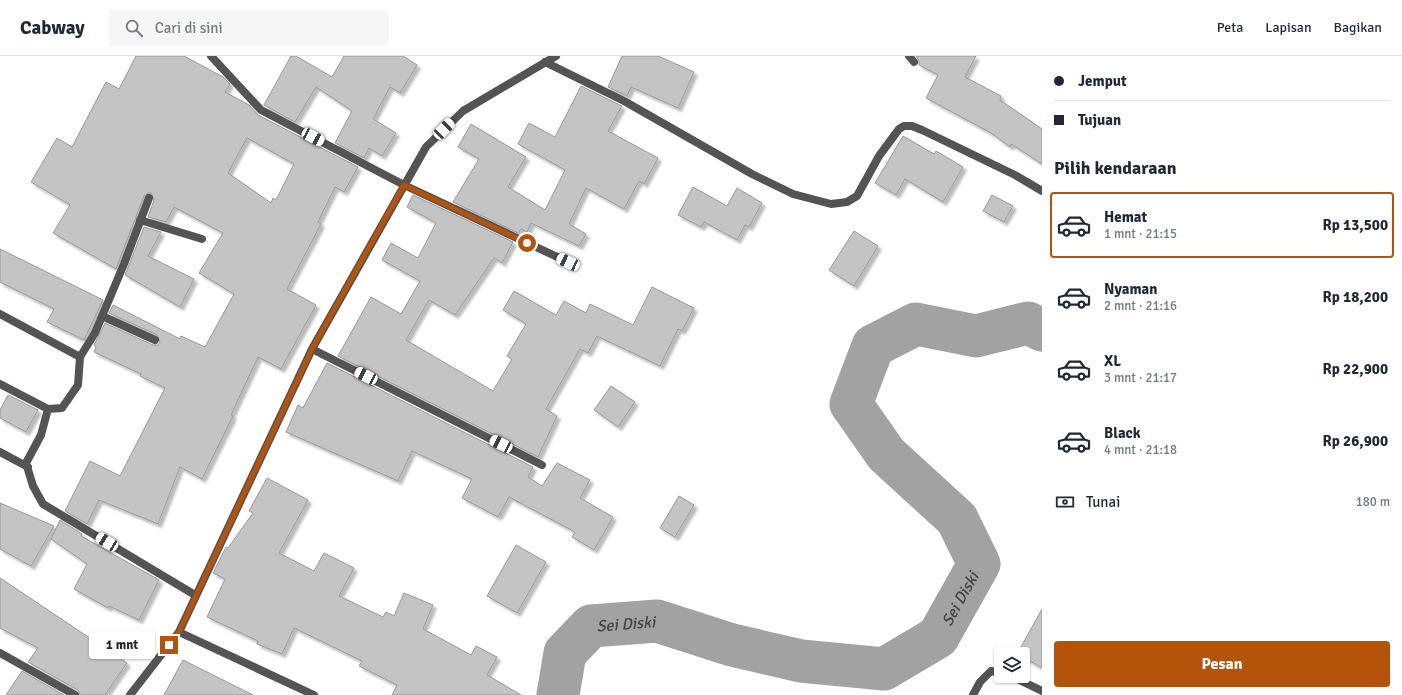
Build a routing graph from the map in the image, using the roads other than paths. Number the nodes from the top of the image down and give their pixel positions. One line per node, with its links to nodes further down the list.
1 (211, 56): 4 (street)
2 (556, 56): 3 (street)
3 (545, 62): 4 (street); 5 (street)
4 (404, 185): 9 (street); 13 (street)
5 (1042, 191)
6 (149, 198): 7 (street)
7 (140, 220): 8 (street); 11 (street)
8 (202, 240)
9 (568, 262)
10 (0, 314): 14 (street)
11 (102, 316): 12 (street); 14 (street)
12 (155, 340)
13 (312, 349): 18 (street); 20 (street)
14 (80, 357): 16 (street)
15 (0, 384): 16 (street)
16 (48, 409): 19 (street)
17 (0, 452): 19 (street)
18 (542, 465)
19 (28, 467): 20 (street)
20 (195, 596): 21 (street)
21 (179, 632): 27 (street); 28 (street)
22 (0, 653): 26 (street)
23 (994, 672): 29 (street)
24 (1026, 683): 25 (street)
25 (1042, 691)
26 (76, 695)
27 (130, 695)
28 (314, 695)
29 (973, 695)

